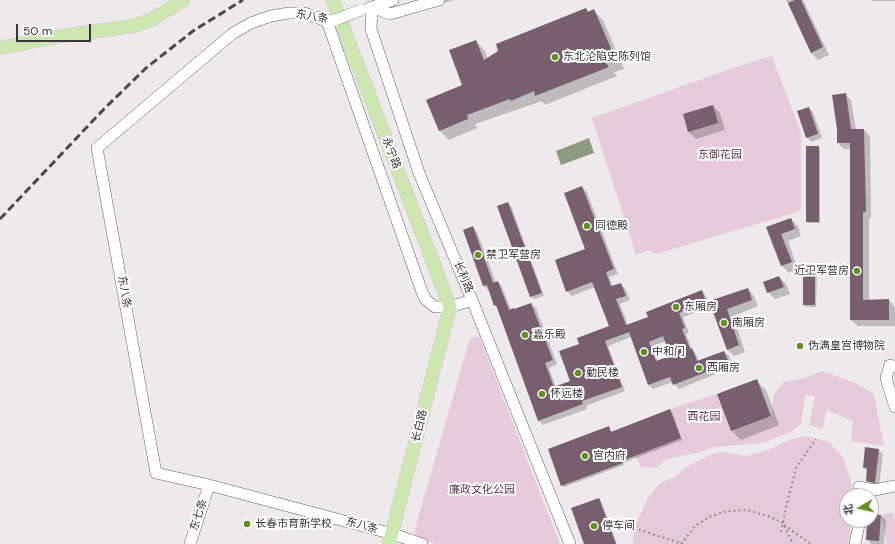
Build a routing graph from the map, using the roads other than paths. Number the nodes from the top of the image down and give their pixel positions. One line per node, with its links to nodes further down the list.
1 (183, 0): 7 (main road)
2 (333, 0): 9 (main road, 永宁路)
3 (393, 0): 5 (street, 东八条)
4 (439, 0): 5 (street)
5 (366, 8): 6 (street, 东八条, bridge); 8 (street, 长利路)
6 (331, 21): 9 (street); 13 (street, 东八条)
7 (0, 48)
8 (472, 300): 9 (street); 20 (street, 长利路)
9 (450, 307): 17 (main road, 长白路)
10 (893, 366): 11 (street)
11 (890, 380): 12 (street)
12 (895, 407)
13 (209, 485): 17 (street, 东八条); 18 (street, 东七条)
14 (895, 486): 15 (street)
15 (879, 489)
16 (858, 528): 21 (street)
17 (391, 539): 19 (street, 东八条)
18 (190, 544)
19 (422, 544)
20 (570, 544)
21 (855, 544)

